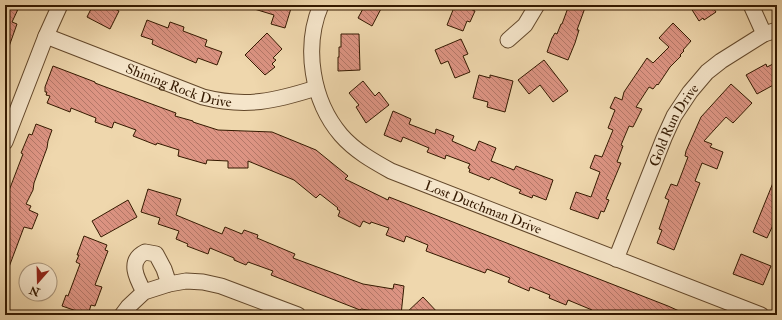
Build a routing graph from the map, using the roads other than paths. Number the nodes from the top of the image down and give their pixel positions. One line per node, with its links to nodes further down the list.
1 (60, 5): 6 (street)
2 (321, 5): 8 (street, Lost Dutchman Drive)
3 (537, 5): 7 (street)
4 (751, 5): 5 (street)
5 (770, 32): 10 (street, Gold Run Drive)
6 (46, 36): 8 (street, Shining Rock Drive); 9 (street)
7 (508, 40)
8 (316, 88): 10 (street, Lost Dutchman Drive)
9 (5, 142)
10 (616, 258): 15 (street, Lost Dutchman Drive)
11 (169, 284): 12 (street); 12 (street); 14 (street)
12 (144, 292): 13 (street)
13 (122, 315)
14 (298, 315)
15 (761, 315)

